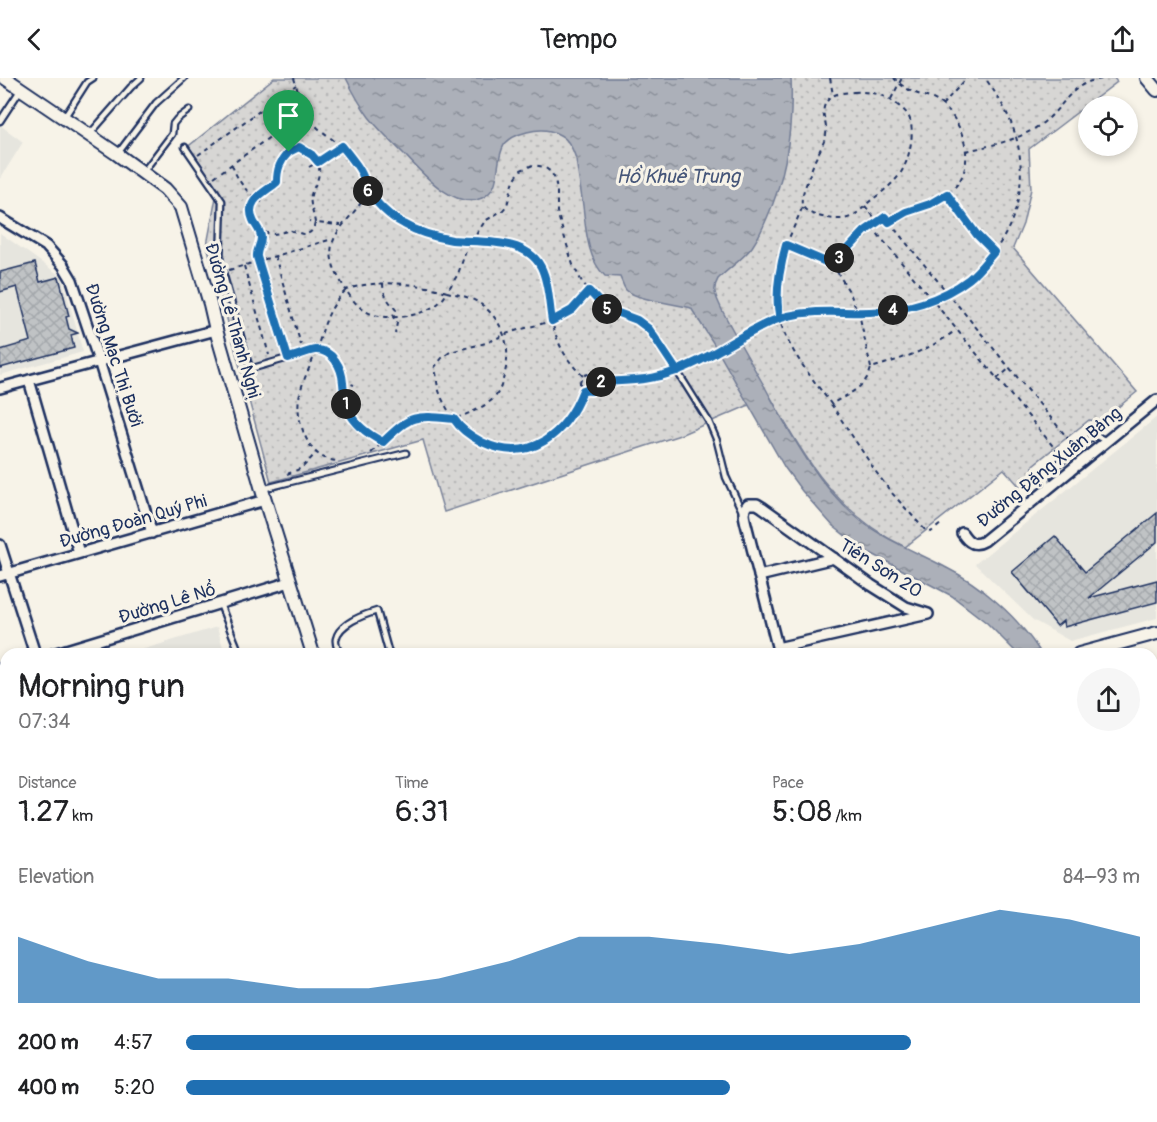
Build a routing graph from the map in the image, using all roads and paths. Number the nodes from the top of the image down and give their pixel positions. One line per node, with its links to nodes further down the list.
1 (5, 78): 15 (main road, Đường Lê Thanh Nghị)
2 (93, 78): 22 (lane)
3 (141, 78): 25 (lane)
4 (184, 78): 31 (lane)
5 (294, 78): 14 (path)
6 (830, 78): 17 (path)
7 (894, 78): 13 (path)
8 (902, 78): 13 (path)
9 (967, 78): 19 (path)
10 (985, 78): 26 (path)
11 (1106, 78): 26 (path)
12 (1147, 78): 16 (main road)
13 (899, 83): 18 (path); 19 (path)
14 (296, 85): 21 (path); 32 (path)
15 (21, 89): 22 (main road, Đường Lê Thanh Nghị); 23 (lane)
16 (1157, 90)
17 (833, 95): 18 (path); 44 (path)
18 (891, 99): 45 (path)
19 (942, 105): 30 (path)
20 (189, 110): 38 (lane)
21 (306, 111): 24 (path); 27 (path)
22 (64, 118): 25 (main road, Đường Lê Thanh Nghị)
23 (0, 121)
24 (289, 123): 29 (path); 35 (path)
25 (89, 135): 31 (main road, Đường Lê Thanh Nghị)
26 (1016, 138): 30 (path); 59 (path)
27 (342, 146): 34 (path); 40 (path)
28 (185, 147): 32 (lane)
29 (299, 147): 34 (path); 42 (path)
30 (966, 151): 41 (path)
31 (117, 154): 38 (main road, Đường Lê Thanh Nghị)
32 (194, 159): 39 (lane)
33 (536, 160): 36 (path)
34 (318, 162): 37 (path); 50 (path)
35 (232, 165): 39 (path); 42 (path)
36 (536, 165): 57 (path); 67 (path)
37 (309, 167)
38 (142, 173): 75 (main road, Đường Lê Thanh Nghị)
39 (210, 181): 64 (lane)
40 (369, 191): 51 (path); 57 (path)
41 (947, 194): 49 (path); 59 (path)
42 (256, 198): 43 (path); 53 (path)
43 (262, 202)
44 (802, 206): 45 (path); 58 (path)
45 (865, 207): 48 (path)
46 (0, 219): 82 (street, Đường Mạc Thị Bưởi)
47 (309, 222): 50 (path)
48 (878, 222): 49 (path); 52 (path)
49 (889, 222): 69 (path)
50 (315, 223): 51 (path); 54 (path)
51 (341, 225): 55 (path)
52 (872, 227): 62 (path); 70 (path)
53 (258, 228): 54 (path); 56 (path)
54 (271, 234): 56 (path)
55 (333, 238): 60 (path); 66 (path)
56 (261, 239): 61 (path)
57 (472, 241): 68 (path); 74 (path)
58 (786, 245): 62 (path); 73 (path)
59 (994, 252): 69 (path)
60 (275, 256): 61 (path); 80 (path)
61 (259, 261): 63 (path); 81 (path)
62 (833, 265): 71 (path)
63 (244, 266): 64 (path); 83 (path)
64 (223, 272): 83 (lane)
65 (383, 284): 66 (path); 68 (path); 72 (path)
66 (346, 290): 72 (path); 79 (path)
67 (589, 291): 74 (path); 86 (path)
68 (447, 292): 72 (path); 78 (path)
69 (947, 293): 70 (path); 85 (path)
70 (931, 300): 71 (path); 76 (path)
71 (858, 312): 73 (path); 84 (path)
72 (393, 317): 77 (path)
73 (780, 318): 86 (path); 96 (path)
74 (552, 321): 78 (path); 87 (path)
75 (216, 330): 82 (street); 106 (main road, Đường Lê Thanh Nghị)
76 (956, 330): 84 (path); 88 (path)
77 (395, 334)
78 (504, 335): 97 (path); 97 (path)
79 (316, 350): 80 (lane); 90 (path); 101 (path)
80 (303, 354): 81 (lane)
81 (288, 358): 83 (lane)
82 (99, 361): 89 (street); 109 (street, Đường Mạc Thị Bưởi)
83 (272, 363)
84 (871, 368): 96 (path)
85 (1010, 368): 88 (path); 98 (path)
86 (677, 371): 91 (path); 107 (lane)
87 (583, 376): 91 (path); 94 (path)
88 (997, 379): 100 (path)
89 (29, 380): 93 (street); 112 (street)
90 (343, 381): 92 (path); 99 (path)
91 (598, 382): 94 (path)
92 (354, 385)
93 (0, 388)
94 (583, 390): 97 (path)
95 (1157, 400): 110 (street, Đường Đặng Xuân Bảng)
96 (831, 404): 108 (path)
97 (454, 419): 99 (path)
98 (1070, 441)
99 (383, 442): 103 (path)
100 (1057, 452)
101 (316, 453): 104 (path); 105 (path)
102 (406, 453): 106 (lane)
103 (365, 456)
104 (348, 461)
105 (282, 476)
106 (264, 494): 109 (street, Đường Đoàn Quý Phi); 116 (main road, Đường Lê Thanh Nghị)
107 (744, 514): 113 (street, Tiên Sơn 20); 115 (street)
108 (941, 524)
109 (152, 532): 112 (street, Đường Đoàn Quý Phi)
110 (962, 533)
111 (0, 545): 114 (street)
112 (79, 553): 114 (street, Đường Đoàn Quý Phi)
113 (834, 558): 115 (street); 126 (street, Tiên Sơn 20)
114 (5, 575): 119 (street)
115 (759, 576): 125 (street)
116 (290, 582): 117 (street, Đường Lê Nổ); 122 (main road, Đường Lê Thanh Nghị)
117 (220, 604): 120 (street, Đường Lê Nổ); 121 (lane)
118 (1157, 633): 127 (main road)
119 (33, 648)
120 (73, 648)
121 (238, 648)
122 (311, 648)
123 (337, 648): 124 (lane)
124 (387, 648)
125 (777, 648)
126 (790, 648)
127 (1101, 648)

